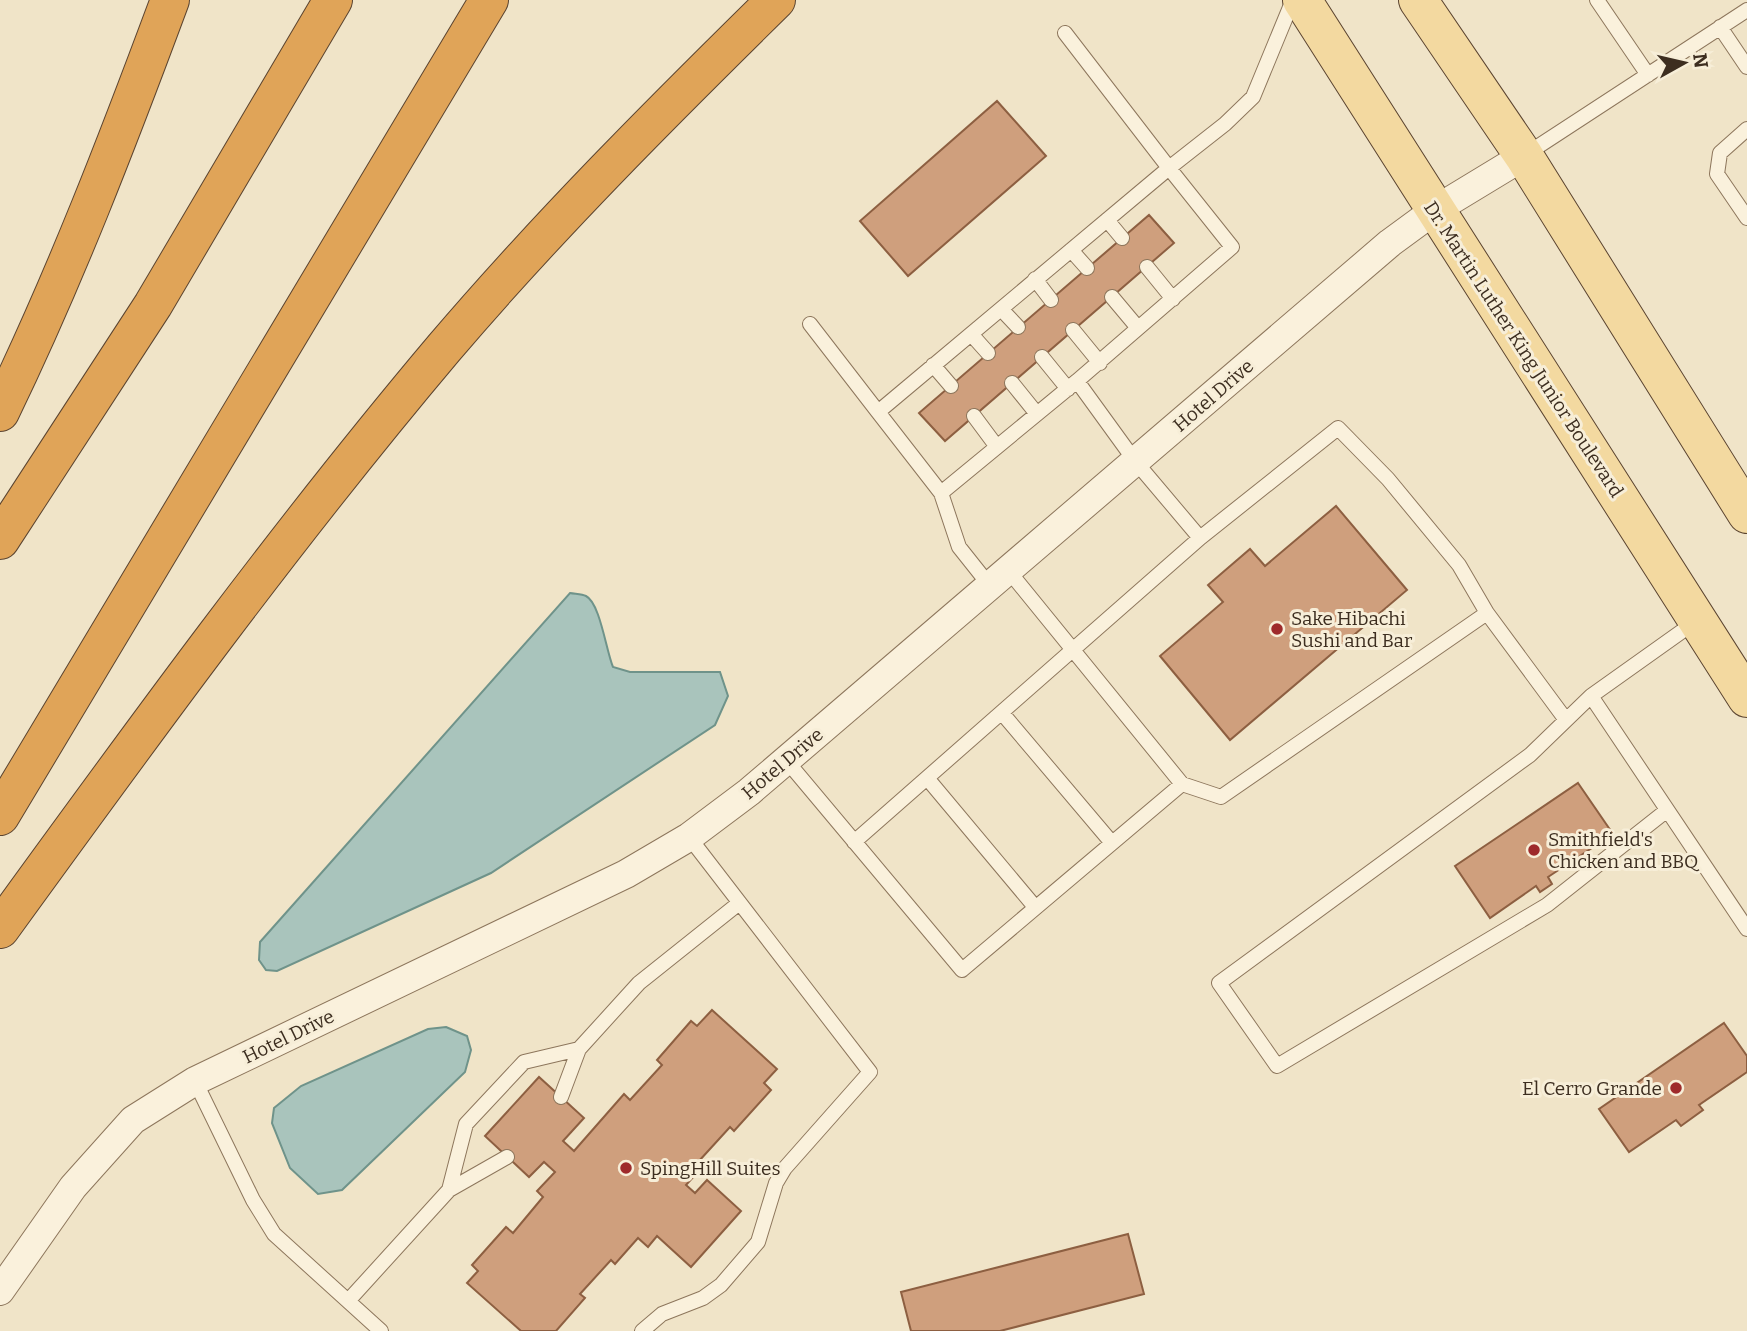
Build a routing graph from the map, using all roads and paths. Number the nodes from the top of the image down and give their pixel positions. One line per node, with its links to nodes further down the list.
1 (170, 0): 41 (highway)
2 (333, 0): 50 (highway)
3 (489, 0): 63 (highway)
4 (776, 0): 69 (highway)
5 (1293, 0): 16 (lane)
6 (1301, 0): 17 (main road, Dr. Martin Luther King Junior Boulevard)
7 (1418, 0): 15 (main road)
8 (1597, 0): 13 (lane)
9 (1747, 10): 10 (lane)
10 (1720, 27): 12 (lane); 13 (lane)
11 (1065, 33): 16 (lane)
12 (1747, 67)
13 (1648, 75): 15 (lane)
14 (1747, 129): 18 (lane)
15 (1524, 156): 17 (street, Hotel Drive); 48 (main road)
16 (1169, 168): 19 (lane); 26 (lane)
17 (1435, 210): 46 (street, Hotel Drive); 53 (main road, Dr. Martin Luther King Junior Boulevard)
18 (1747, 218)
19 (1107, 220): 20 (lane); 21 (lane)
20 (1122, 238)
21 (1071, 250): 23 (lane); 24 (lane)
22 (1147, 267): 26 (lane)
23 (1087, 268)
24 (1035, 279): 27 (lane); 28 (lane)
25 (1112, 297): 31 (lane)
26 (1173, 299): 31 (lane)
27 (1051, 300)
28 (1001, 309): 30 (lane); 33 (lane)
29 (810, 324): 42 (lane)
30 (1018, 327)
31 (1138, 328): 36 (lane)
32 (1073, 330): 36 (lane)
33 (971, 334): 34 (lane); 37 (lane)
34 (988, 353)
35 (1042, 357): 39 (lane)
36 (1100, 363): 39 (lane)
37 (933, 365): 40 (lane); 42 (lane)
38 (1012, 383): 43 (lane)
39 (1073, 385): 43 (lane); 46 (lane)
40 (951, 386)
41 (0, 412)
42 (878, 412): 47 (lane)
43 (1037, 414): 45 (lane)
44 (974, 416): 45 (lane)
45 (998, 447): 47 (lane)
46 (1135, 461): 49 (lane); 51 (street, Hotel Drive)
47 (941, 493): 51 (lane)
48 (1747, 514)
49 (1200, 538): 52 (lane); 54 (lane)
50 (0, 540)
51 (999, 578): 54 (lane); 59 (street, Hotel Drive)
52 (1487, 613): 58 (lane); 61 (lane)
53 (1698, 620): 55 (lane); 56 (main road, Dr. Martin Luther King Junior Boulevard)
54 (1072, 651): 57 (lane); 61 (lane)
55 (1591, 696): 58 (lane); 62 (lane)
56 (1747, 698)
57 (1002, 713): 60 (lane); 66 (lane)
58 (1566, 720): 62 (lane)
59 (786, 760): 64 (street, Hotel Drive); 65 (lane)
60 (928, 778): 65 (lane); 68 (lane)
61 (1182, 785): 66 (lane)
62 (1666, 811): 70 (lane)
63 (0, 816)
64 (689, 837): 67 (lane); 72 (street, Hotel Drive)
65 (854, 842): 68 (lane)
66 (1112, 843): 68 (lane)
67 (738, 904): 71 (lane); 79 (lane)
68 (1035, 907)
69 (0, 929)
70 (1747, 929)
71 (579, 1049): 73 (lane); 75 (lane)
72 (195, 1081): 76 (street, Hotel Drive); 77 (lane)
73 (561, 1097)
74 (507, 1157): 75 (lane)
75 (449, 1190): 77 (lane)
76 (0, 1291)
77 (348, 1301): 78 (lane)
78 (381, 1331)
79 (642, 1331)

